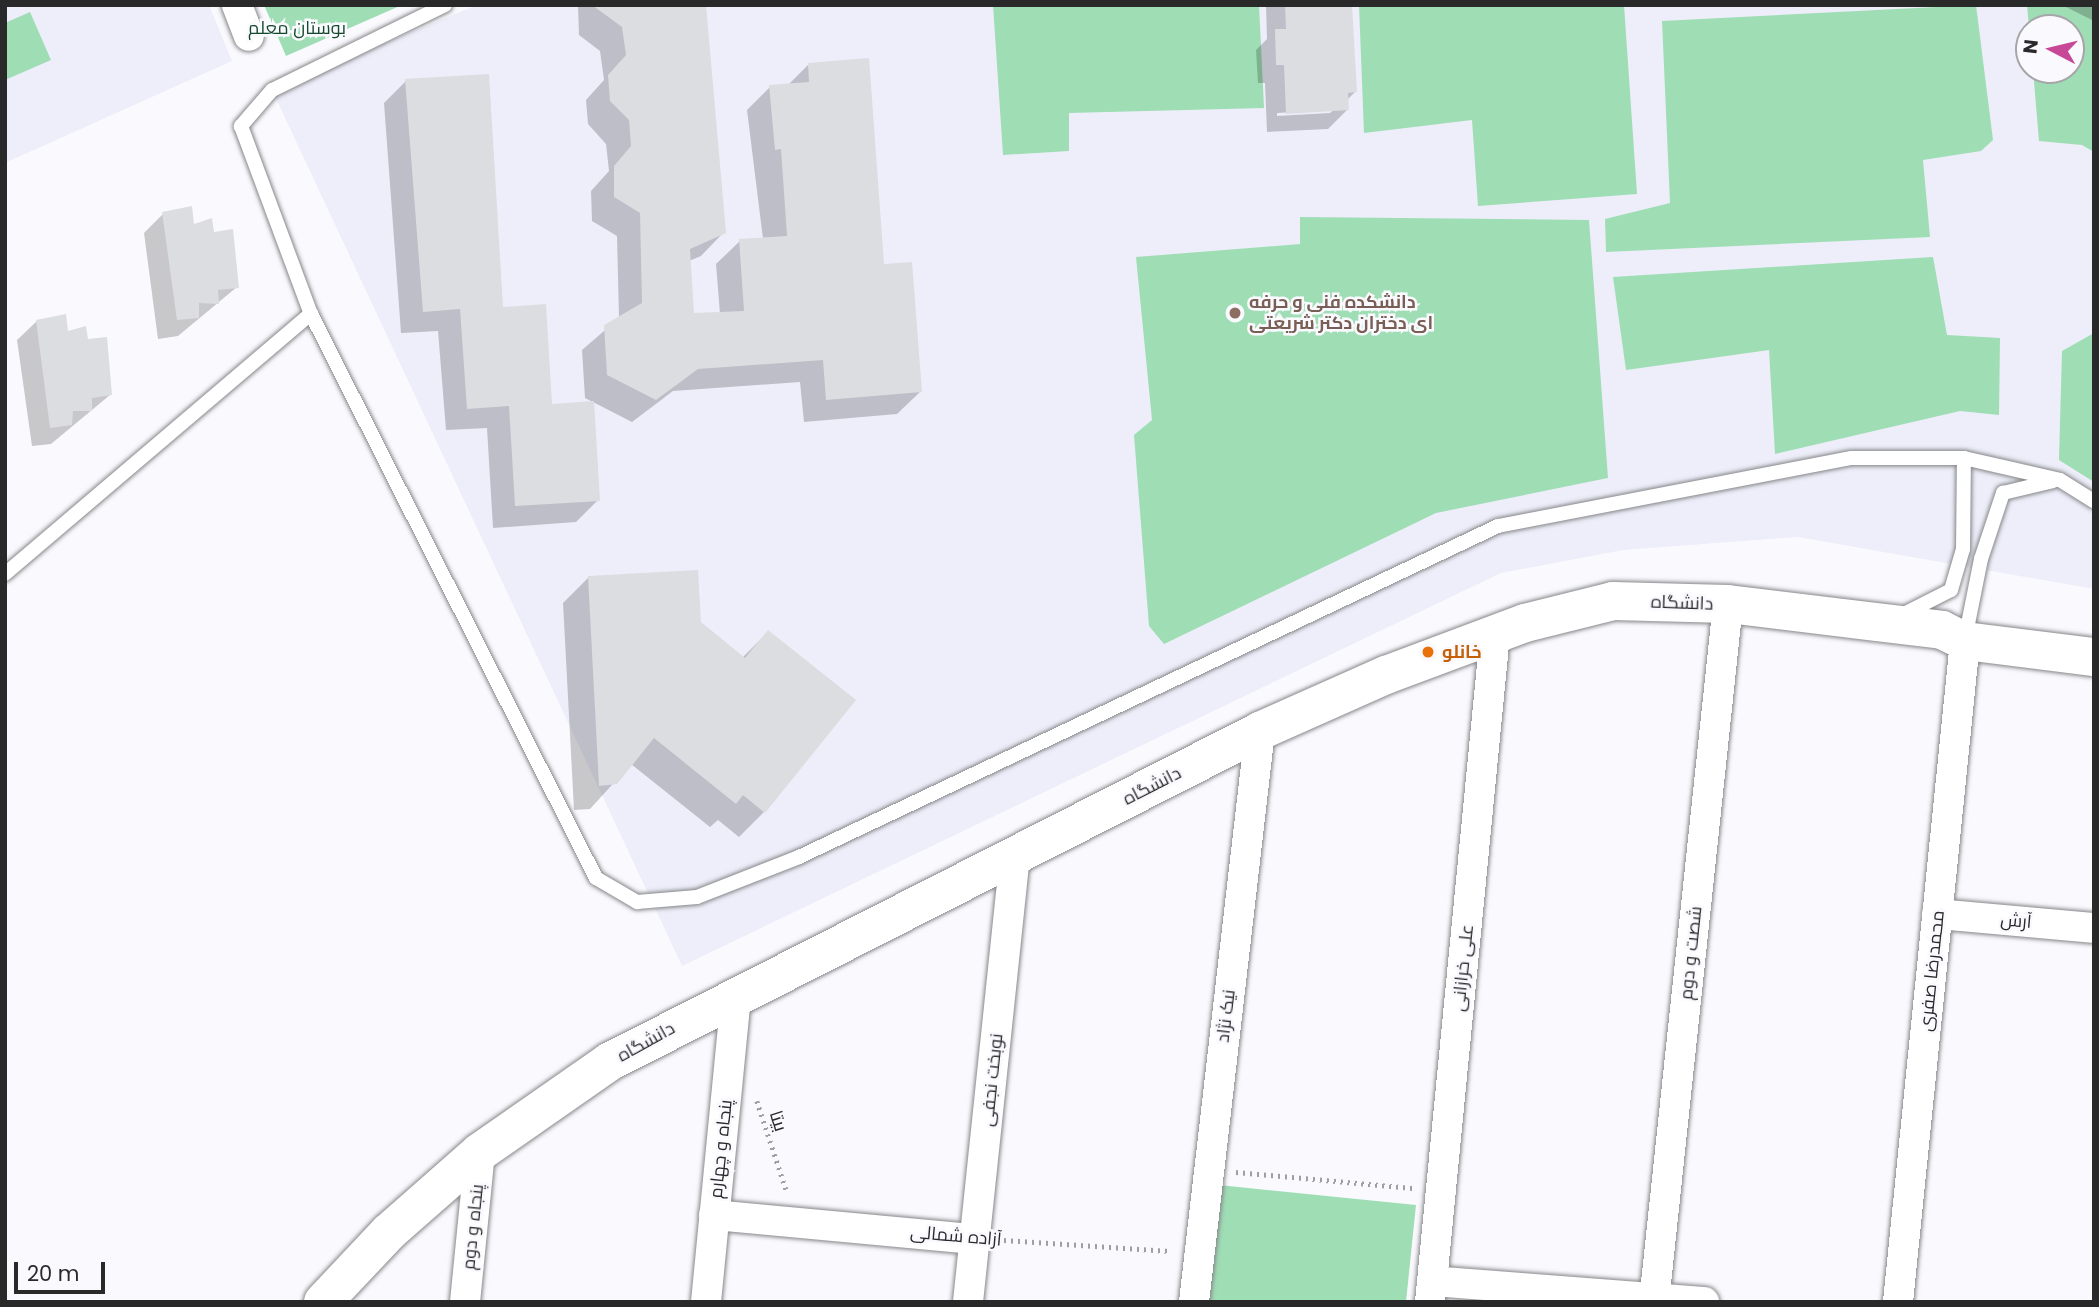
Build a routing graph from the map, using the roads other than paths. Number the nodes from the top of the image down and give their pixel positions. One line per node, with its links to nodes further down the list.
1 (237, 5): 3 (street)
2 (445, 5): 4 (lane)
3 (249, 36)
4 (310, 314): 5 (lane); 8 (lane)
5 (1964, 458): 6 (lane); 10 (lane)
6 (2060, 480): 7 (lane); 12 (lane)
7 (2094, 501)
8 (5, 574)
9 (1728, 604): 10 (street, دانشگاه); 11 (street, دانشگاه); 23 (street, شصت و دوم)
10 (1885, 624): 12 (street, دانشگاه)
11 (1495, 634): 14 (street, دانشگاه); 22 (street, علی خرازانی)
12 (1965, 641): 13 (street, دانشگاه); 16 (street, محمدرضا صفری)
13 (2094, 657)
14 (1260, 731): 15 (street, دانشگاه); 28 (street, نیک نژاد)
15 (1015, 858): 18 (street, دانشگاه); 21 (street, نوبخت نجفی)
16 (1937, 914): 17 (street, آرش); 30 (street, محمدرضا صفری)
17 (2094, 928)
18 (736, 997): 19 (street, دانشگاه); 20 (street, پنجاه و چهارم)
19 (480, 1152): 24 (street, دانشگاه); 25 (street, پنجاه و دوم)
20 (714, 1215): 21 (street, آزاده شمالی); 26 (street, پنجاه و چهارم)
21 (975, 1238): 27 (street, نوبخت نجفی)
22 (1431, 1291): 23 (street)
23 (1654, 1300): 29 (street)
24 (323, 1302)
25 (465, 1302)
26 (706, 1302)
27 (968, 1302)
28 (1194, 1302)
29 (1704, 1302)
30 (1898, 1302)

